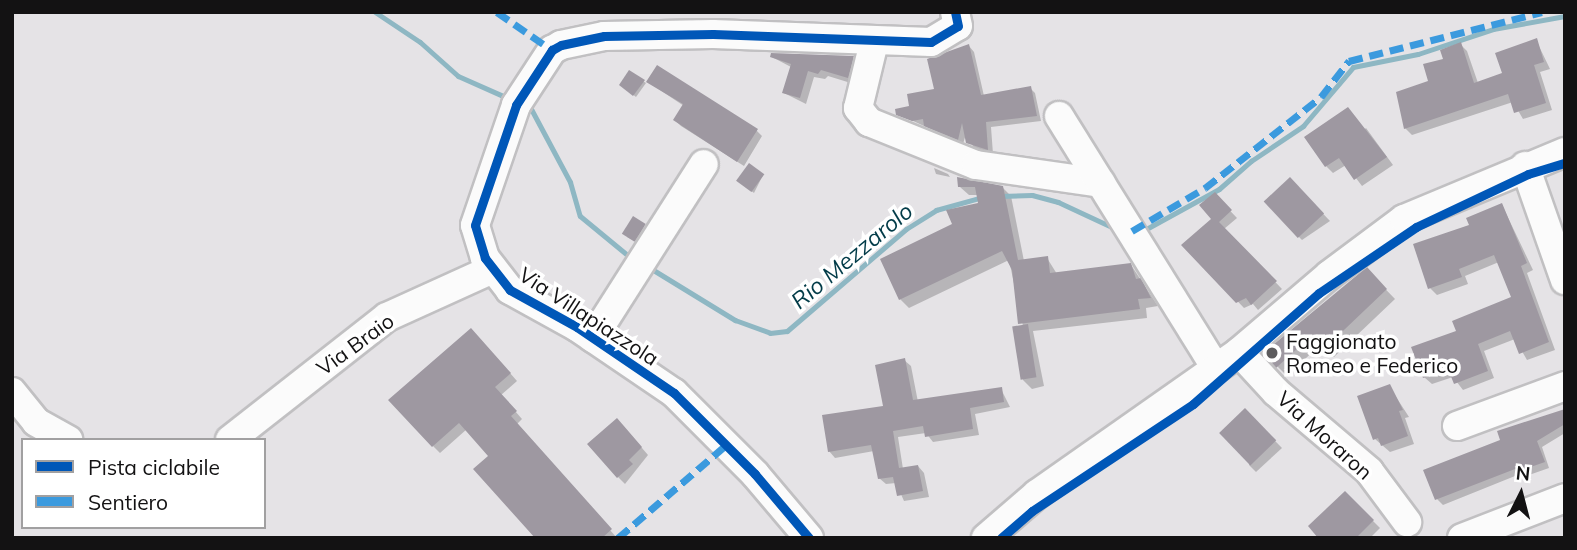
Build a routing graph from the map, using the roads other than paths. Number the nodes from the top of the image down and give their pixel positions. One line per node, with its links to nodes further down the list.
1 (956, 12): 2 (street, Via Villapiazzola)
2 (874, 42): 7 (street); 8 (street, Via Villapiazzola)
3 (1059, 116): 7 (street, Via Moraron)
4 (1565, 152): 6 (street)
5 (704, 164): 10 (street)
6 (1525, 166): 9 (street); 11 (street)
7 (1101, 183): 11 (street, Via Moraron)
8 (493, 269): 10 (street, Via Villapiazzola); 16 (street, Via Braio)
9 (1565, 280)
10 (593, 338): 19 (street, Via Villapiazzola)
11 (1228, 360): 18 (street, Via Moraron); 20 (street)
12 (1565, 386): 14 (street)
13 (12, 392): 15 (street)
14 (1457, 426)
15 (64, 438)
16 (233, 438)
17 (1565, 498): 21 (street)
18 (1407, 522)
19 (809, 538)
20 (986, 538)
21 (1462, 538)

